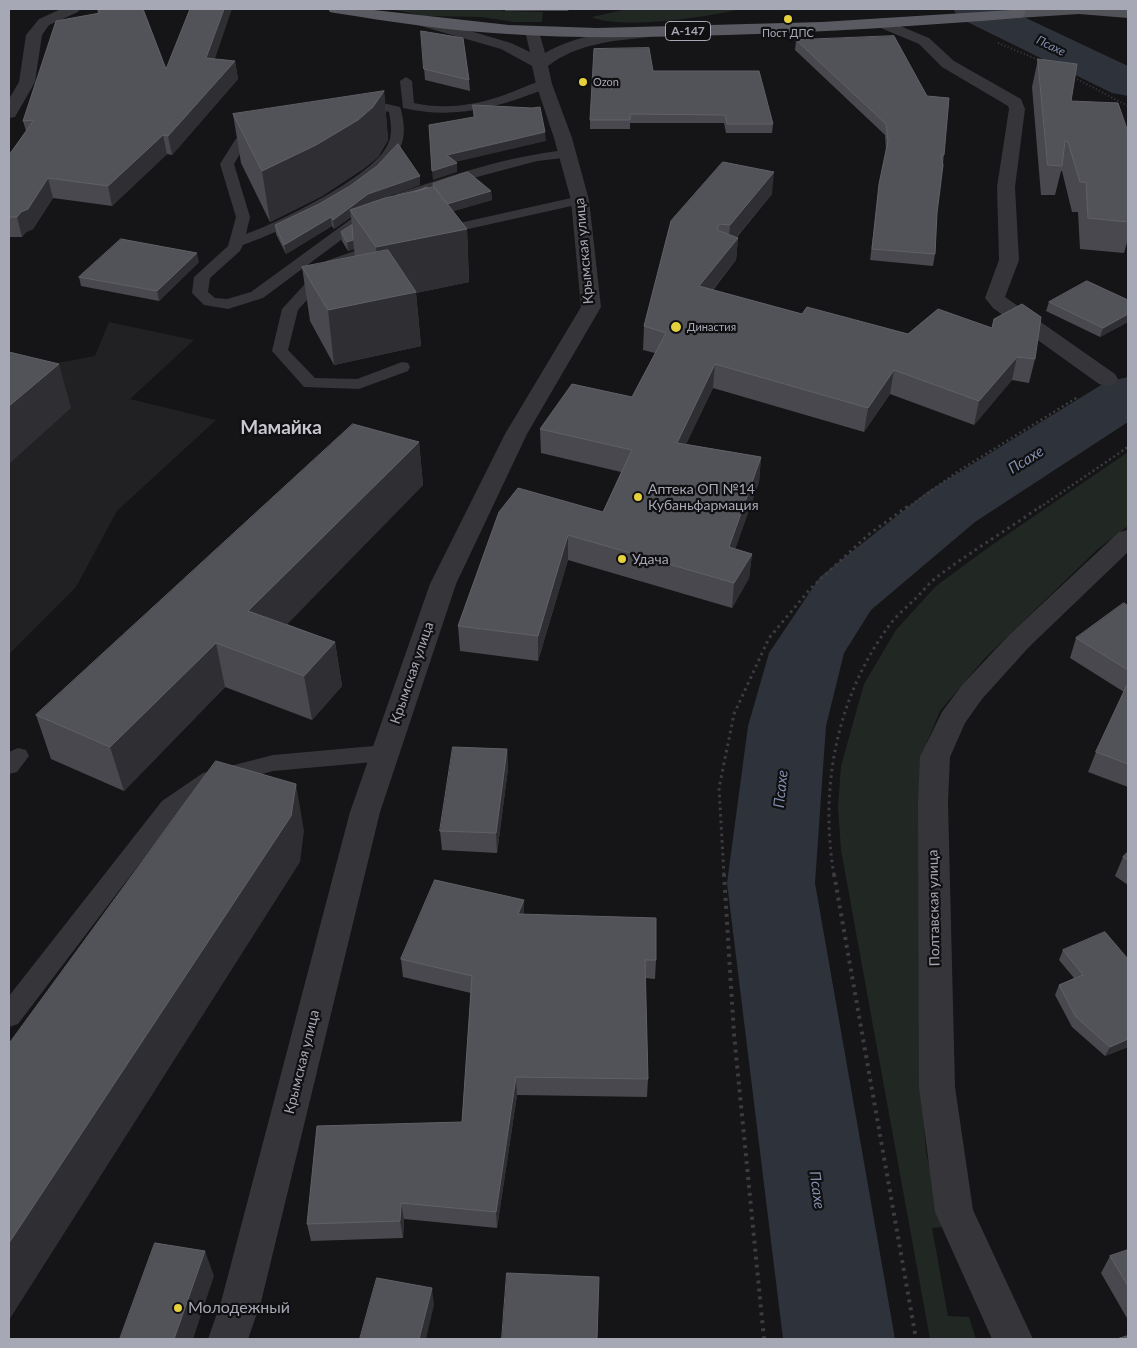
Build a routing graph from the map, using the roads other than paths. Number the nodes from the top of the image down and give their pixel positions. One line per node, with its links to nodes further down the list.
1 (73, 9): 17 (street)
2 (335, 9): 9 (highway, А-147)
3 (864, 9): 11 (highway)
4 (900, 9): 8 (highway, А-147)
5 (1079, 9): 6 (main road, А-147); 7 (main road, А-147)
6 (1019, 12): 8 (highway, А-147)
7 (1128, 14)
8 (947, 20): 10 (highway, А-147)
9 (419, 21): 12 (highway, А-147); 14 (street)
10 (881, 23): 11 (highway, А-147); 25 (street)
11 (844, 25): 13 (highway, А-147)
12 (533, 32): 13 (highway, А-147); 14 (street, Крымская улица)
13 (652, 32): 14 (street)
14 (542, 74): 15 (lane); 19 (street, Крымская улица)
15 (406, 81)
16 (344, 100): 22 (lane)
17 (9, 113)
18 (270, 119): 22 (lane)
19 (568, 154): 20 (street, Крымская улица); 22 (lane)
20 (580, 200): 21 (lane); 27 (street, Крымская улица)
21 (421, 236)
22 (236, 243)
23 (393, 243): 24 (lane)
24 (402, 368)
25 (1107, 379)
26 (1127, 542): 30 (street, Полтавская улица)
27 (385, 753): 28 (lane); 29 (street, Крымская улица)
28 (9, 1016)
29 (228, 1339)
30 (1013, 1339)

